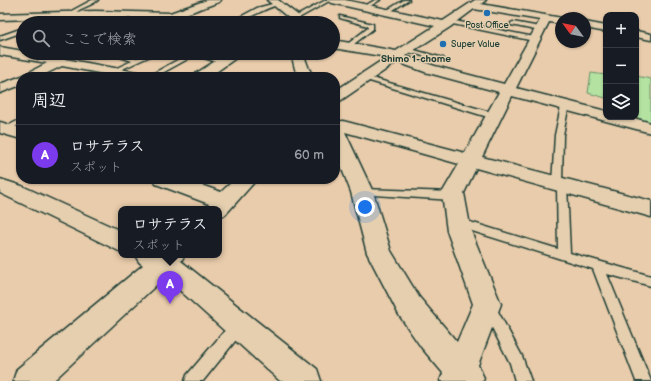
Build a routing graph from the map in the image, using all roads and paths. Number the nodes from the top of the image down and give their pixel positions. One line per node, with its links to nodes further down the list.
1 (96, 0): 13 (lane)
2 (216, 0): 16 (street)
3 (329, 0): 19 (lane)
4 (332, 0): 10 (street)
5 (378, 0): 10 (lane)
6 (407, 0): 11 (lane)
7 (274, 2): 17 (lane); 18 (street)
8 (478, 3): 23 (street); 25 (street)
9 (22, 7): 20 (street)
10 (365, 7): 11 (street)
11 (386, 12): 23 (street)
12 (107, 14): 13 (street); 15 (lane); 16 (street)
13 (71, 15): 14 (street)
14 (36, 16)
15 (104, 16)
16 (169, 16)
17 (248, 16)
18 (290, 16)
19 (301, 16)
20 (0, 17): 21 (street)
21 (16, 17)
22 (342, 17): 33 (lane)
23 (448, 24): 25 (lane); 36 (street)
24 (514, 24): 25 (lane)
25 (545, 27): 54 (street)
26 (591, 27): 27 (street)
27 (603, 29)
28 (16, 32): 31 (lane)
29 (639, 35): 30 (street)
30 (651, 37)
31 (0, 38)
32 (340, 45): 33 (street)
33 (347, 46): 36 (street)
34 (0, 51): 35 (street)
35 (16, 53)
36 (402, 53): 37 (lane); 51 (street); 54 (street)
37 (441, 59)
38 (47, 60): 44 (street)
39 (66, 60): 44 (street)
40 (137, 60): 47 (lane)
41 (181, 60): 48 (lane)
42 (224, 60): 49 (street)
43 (298, 60): 50 (street)
44 (59, 63): 45 (street); 46 (street)
45 (39, 72)
46 (97, 72)
47 (110, 72)
48 (159, 72)
49 (207, 72)
50 (300, 72)
51 (365, 78): 55 (street); 58 (lane)
52 (16, 82): 53 (street)
53 (0, 89)
54 (508, 90): 56 (street); 58 (street)
55 (340, 95)
56 (565, 104): 57 (street); 66 (lane)
57 (603, 115)
58 (494, 116): 63 (street)
59 (622, 120): 61 (street)
60 (340, 127): 63 (street)
61 (651, 128)
62 (340, 140): 68 (street)
63 (469, 161): 66 (street); 69 (street)
64 (174, 184): 70 (street)
65 (242, 184): 70 (street)
66 (560, 184): 71 (street); 74 (lane)
67 (0, 186): 73 (street)
68 (362, 192): 69 (lane); 80 (street)
69 (453, 196): 72 (street)
70 (220, 205)
71 (651, 208)
72 (457, 222): 74 (lane); 78 (street)
73 (118, 241)
74 (564, 256): 76 (lane)
75 (161, 258): 79 (street); 81 (street)
76 (598, 266): 77 (lane); 85 (lane)
77 (651, 281)
78 (487, 304): 80 (street); 84 (lane)
79 (239, 326): 82 (lane); 83 (street)
80 (463, 377)
81 (29, 381)
82 (193, 381)
83 (305, 381)
84 (523, 381)
85 (644, 381)

